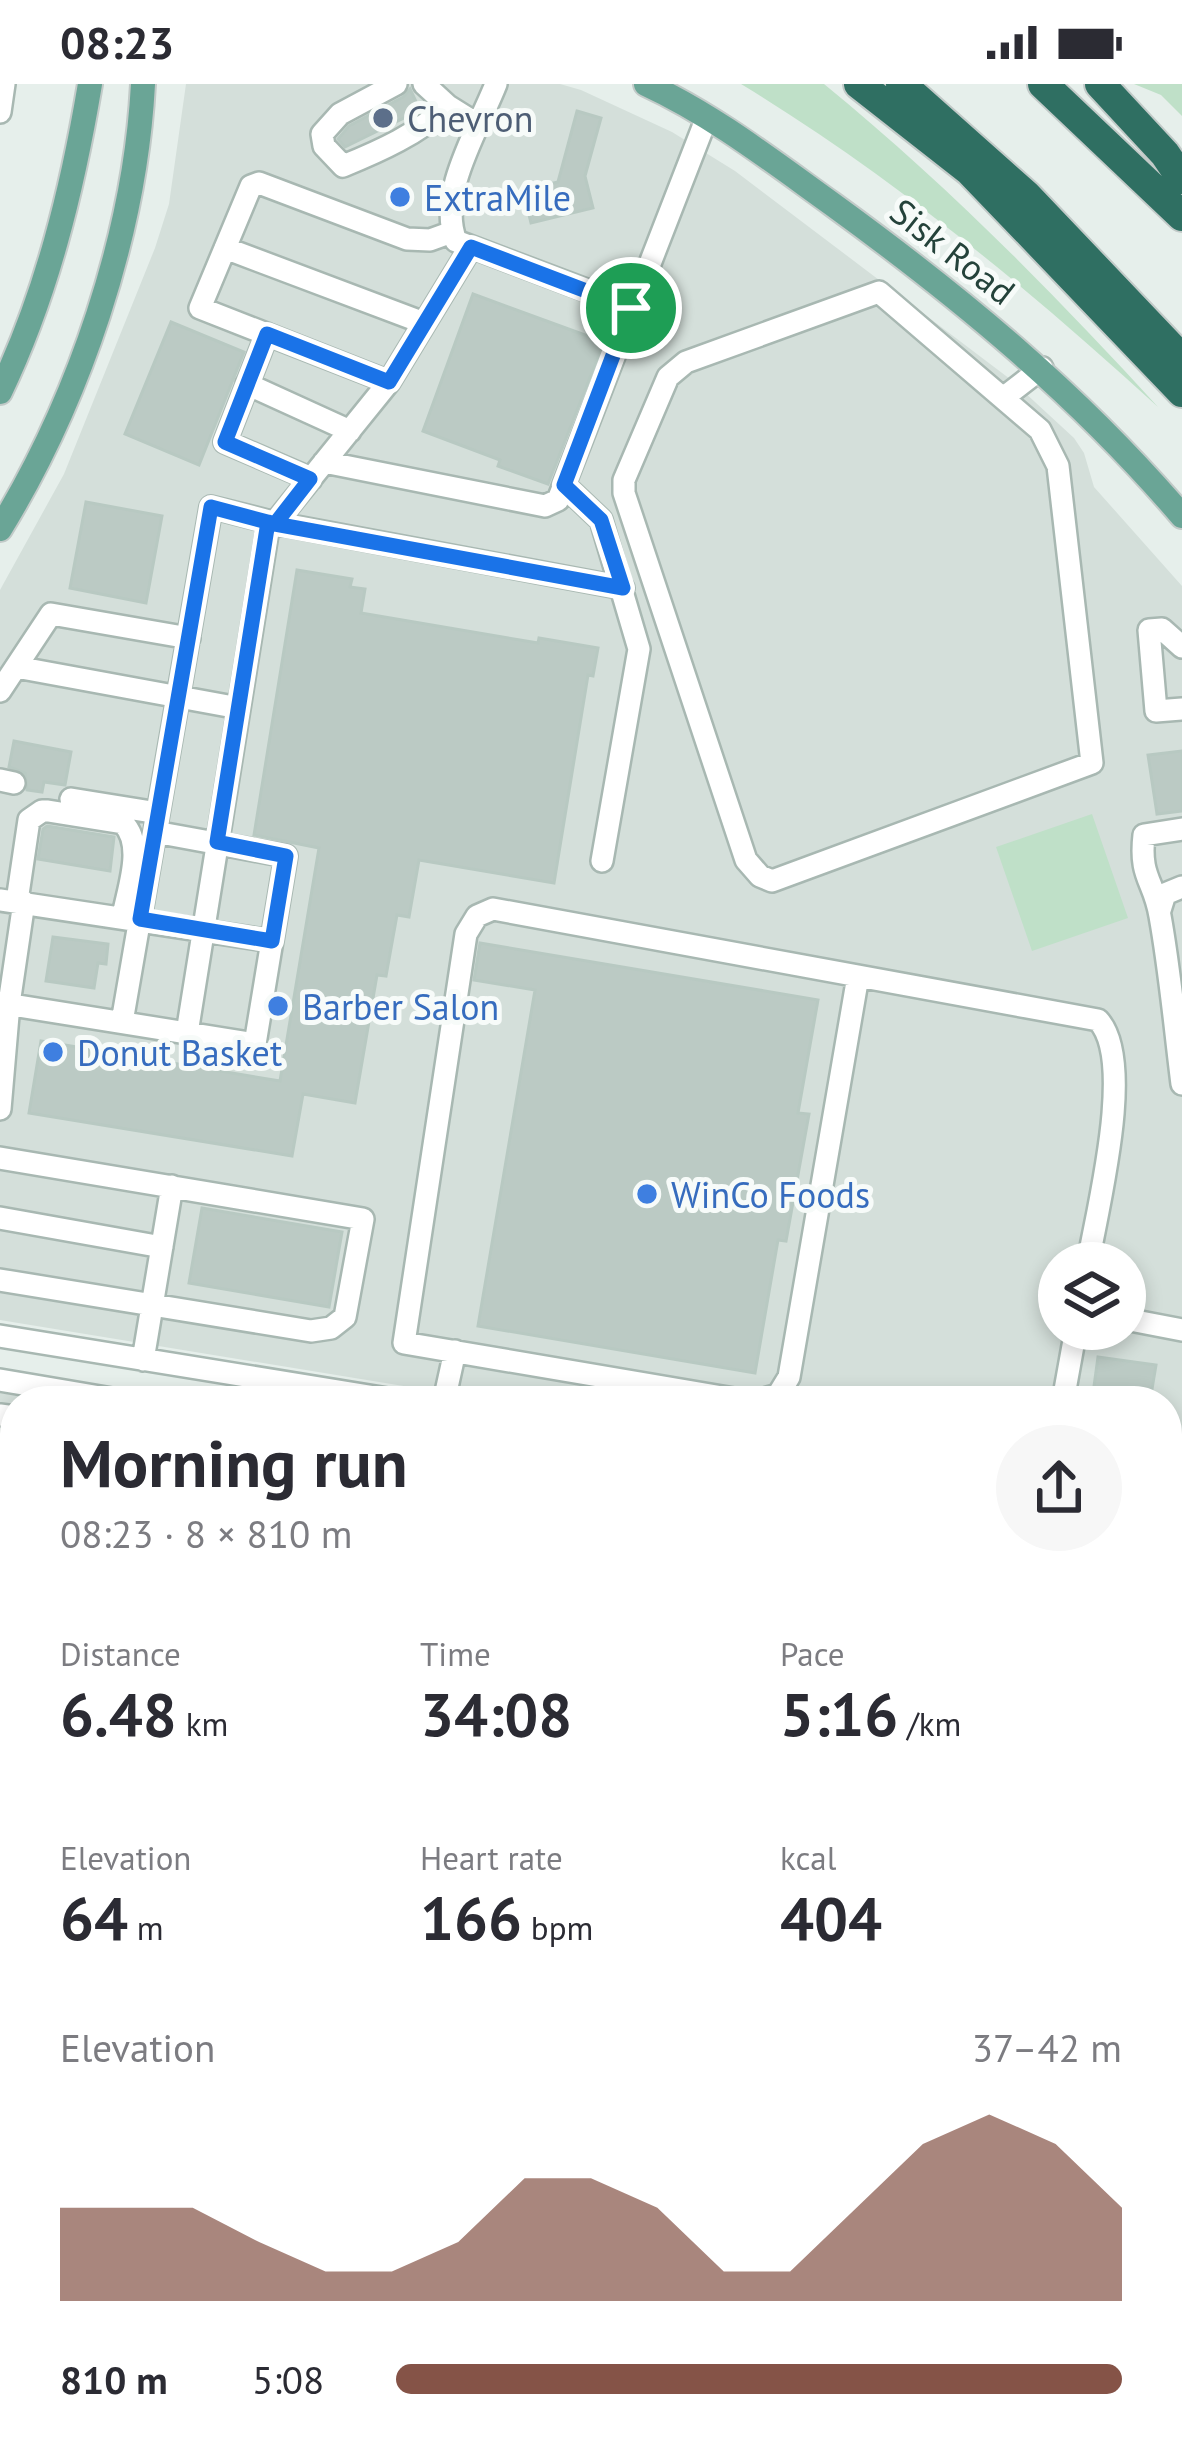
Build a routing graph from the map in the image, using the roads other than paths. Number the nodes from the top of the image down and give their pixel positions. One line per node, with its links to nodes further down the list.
1 (4, 84): 13 (street)
2 (90, 84): 28 (main road)
3 (143, 84): 36 (main road)
4 (396, 84): 12 (street)
5 (424, 84): 12 (street)
6 (496, 84): 15 (street)
7 (646, 84): 14 (main road, Sisk Road)
8 (859, 84): 29 (highway)
9 (901, 84): 24 (highway)
10 (1043, 84): 17 (highway)
11 (1100, 84): 16 (highway)
12 (448, 106): 15 (street)
13 (0, 112)
14 (707, 117): 21 (street); 25 (main road, Sisk Road)
15 (480, 126): 18 (street)
16 (1182, 178)
17 (1182, 216)
18 (452, 232): 19 (street); 20 (street)
19 (471, 247): 21 (street); 22 (street)
20 (225, 248): 22 (street); 23 (street)
21 (631, 308): 33 (street)
22 (424, 323): 26 (street)
23 (267, 334): 26 (street); 27 (street)
24 (1182, 359)
25 (1042, 368): 30 (street); 34 (main road, Sisk Road)
26 (389, 382): 31 (street)
27 (248, 384): 31 (street); 32 (street)
28 (0, 392)
29 (1182, 392)
30 (1003, 398): 30 (street)
31 (350, 431): 32 (street)
32 (318, 470): 33 (street); 35 (street)
33 (564, 485): 37 (street)
34 (1182, 516)
35 (272, 523): 37 (street); 38 (street); 43 (street)
36 (0, 529)
37 (623, 588): 49 (street)
38 (189, 638): 40 (street); 42 (street)
39 (1182, 646): 44 (street)
40 (16, 667): 41 (street); 42 (street)
41 (0, 691)
42 (178, 699): 43 (street); 46 (street)
43 (239, 708): 48 (street)
44 (1182, 709)
45 (71, 799): 46 (street)
46 (157, 822): 48 (street); 53 (street)
47 (1182, 829): 52 (street)
48 (217, 842): 54 (street); 55 (street)
49 (602, 861)
50 (1182, 887): 52 (street)
51 (14, 901): 53 (street); 53 (street); 57 (street)
52 (1160, 910): 60 (street)
53 (132, 917): 54 (street); 58 (street)
54 (204, 929): 55 (street); 59 (street)
55 (272, 941): 59 (street)
56 (858, 976): 65 (street); 73 (street); 80 (street)
57 (4, 1004): 58 (street); 61 (street)
58 (122, 1022): 59 (street)
59 (188, 1033)
60 (1182, 1084)
61 (0, 1109)
62 (0, 1158): 63 (street)
63 (172, 1186): 66 (street); 68 (street)
64 (0, 1218): 66 (street)
65 (1092, 1242)
66 (162, 1246): 68 (street)
67 (0, 1280): 68 (street)
68 (153, 1305): 74 (street)
69 (1146, 1323): 70 (street)
70 (1182, 1330)
71 (0, 1336): 74 (street)
72 (1072, 1350): 81 (street)
73 (454, 1352): 78 (street); 79 (street)
74 (143, 1360): 77 (street)
75 (0, 1380): 76 (street)
76 (35, 1386)
77 (306, 1386)
78 (447, 1386)
79 (657, 1386)
80 (784, 1386)
81 (1066, 1386)

